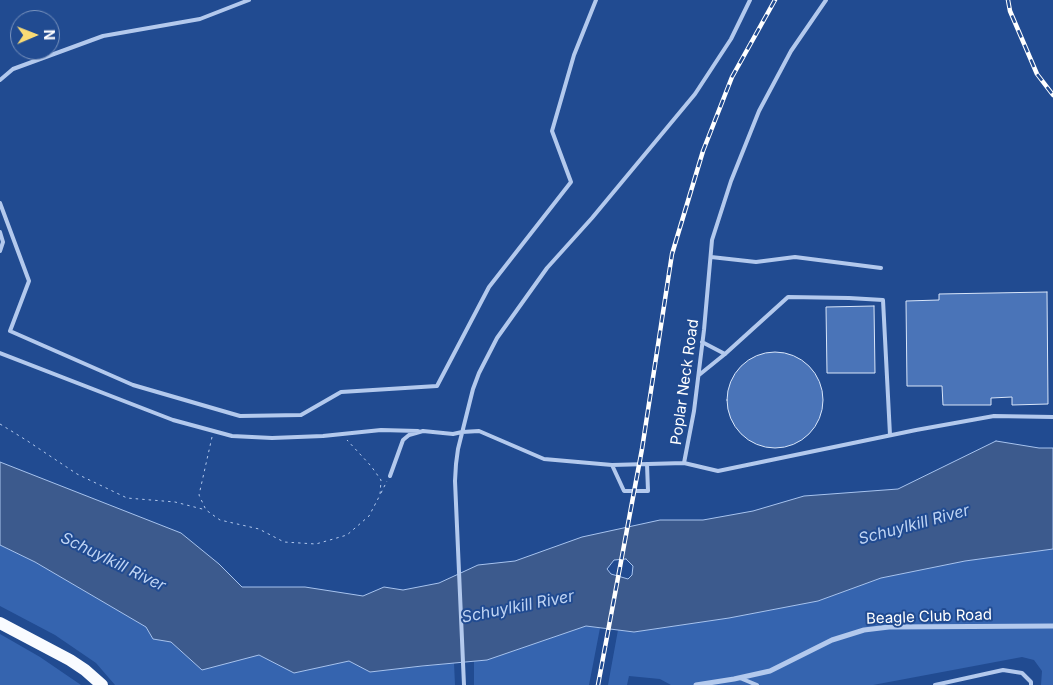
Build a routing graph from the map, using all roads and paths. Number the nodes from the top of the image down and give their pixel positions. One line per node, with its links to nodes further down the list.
1 (249, 0): 5 (lane)
2 (596, 0): 6 (lane)
3 (749, 0): 19 (lane)
4 (826, 0): 9 (lane, Poplar Neck Road)
5 (0, 80)
6 (0, 203)
7 (0, 232): 8 (lane)
8 (0, 251)
9 (710, 257): 10 (lane); 11 (lane, Poplar Neck Road)
10 (881, 268)
11 (702, 342): 13 (lane); 14 (lane, Poplar Neck Road)
12 (0, 353): 18 (lane, Poplar Neck Road)
13 (725, 354): 14 (lane); 21 (lane)
14 (699, 375): 22 (lane, Poplar Neck Road)
15 (1053, 417): 21 (lane)
16 (0, 424): 27 (path)
17 (423, 431): 19 (lane, Poplar Neck Road); 20 (lane, Poplar Neck Road); 25 (lane)
18 (213, 432): 20 (lane, Poplar Neck Road); 27 (path)
19 (462, 432): 24 (lane, Poplar Neck Road); 32 (lane)
20 (341, 434): 26 (path)
21 (890, 435): 22 (lane)
22 (684, 463): 23 (lane, Poplar Neck Road)
23 (647, 464): 24 (lane, Poplar Neck Road); 24 (lane)
24 (612, 465)
25 (390, 476): 26 (path)
26 (380, 495): 27 (path)
27 (206, 510)
28 (0, 623): 31 (main road)
29 (1053, 626): 30 (street, Beagle Club Road)
30 (740, 678): 33 (street, Beagle Club Road); 34 (lane)
31 (102, 685)
32 (464, 685)
33 (696, 685)
34 (757, 685)
35 (935, 685): 36 (lane)
36 (1031, 685)

